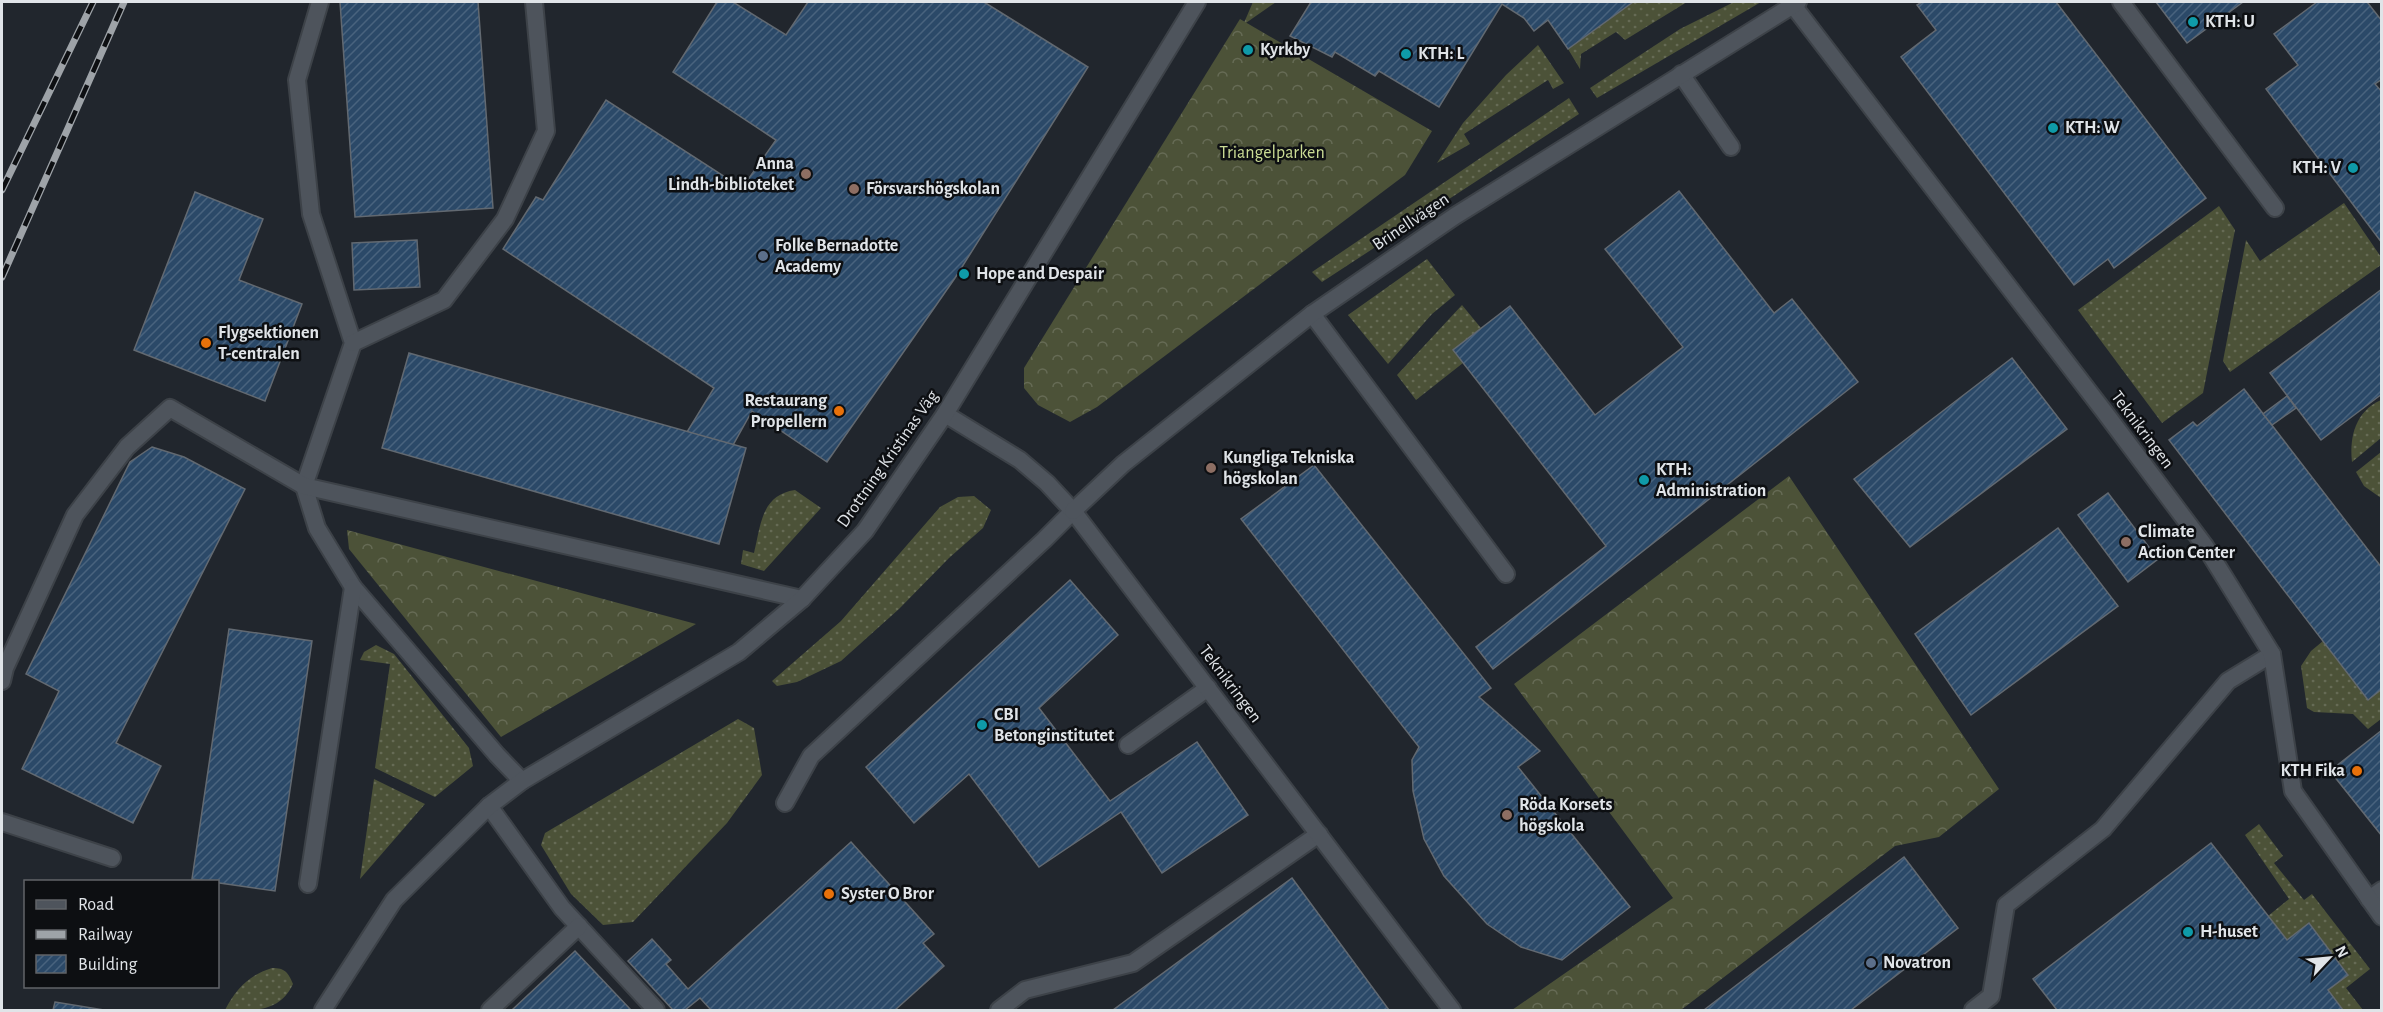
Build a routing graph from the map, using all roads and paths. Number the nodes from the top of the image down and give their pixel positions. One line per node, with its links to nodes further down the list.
1 (320, 2): 10 (street)
2 (534, 2): 10 (street)
3 (1197, 2): 11 (street, Drottning Kristinas Väg)
4 (2121, 2): 8 (street)
5 (1795, 3): 6 (street, Brinellvägen); 17 (street, Teknikringen)
6 (1681, 74): 7 (street); 9 (street, Brinellvägen)
7 (1731, 147)
8 (2276, 208)
9 (1312, 314): 13 (street, Brinellvägen); 14 (street)
10 (353, 343): 12 (street)
11 (945, 414): 13 (street, Teknikringen); 16 (street, Drottning Kristinas Väg)
12 (304, 486): 15 (street); 16 (street); 18 (street)
13 (1073, 511): 19 (street, Teknikringen); 22 (street, Brinellvägen)
14 (1506, 574)
15 (353, 587): 21 (street); 27 (street)
16 (802, 599): 21 (street, Drottning Kristinas Väg)
17 (2272, 654): 28 (street, Teknikringen); 36 (street)
18 (2, 681)
19 (1208, 687): 20 (street); 25 (street, Teknikringen)
20 (1128, 745)
21 (522, 781): 23 (street, Drottning Kristinas Väg)
22 (785, 803)
23 (489, 806): 30 (street); 31 (street, Drottning Kristinas Väg)
24 (2, 822): 26 (street)
25 (1319, 834): 34 (street); 35 (street, Teknikringen)
26 (112, 858)
27 (308, 884)
28 (2375, 895): 29 (street, Teknikringen)
29 (2382, 916)
30 (579, 926): 32 (street); 33 (street)
31 (323, 1011)
32 (490, 1011)
33 (656, 1011)
34 (999, 1011)
35 (1452, 1011)
36 (1972, 1011)

